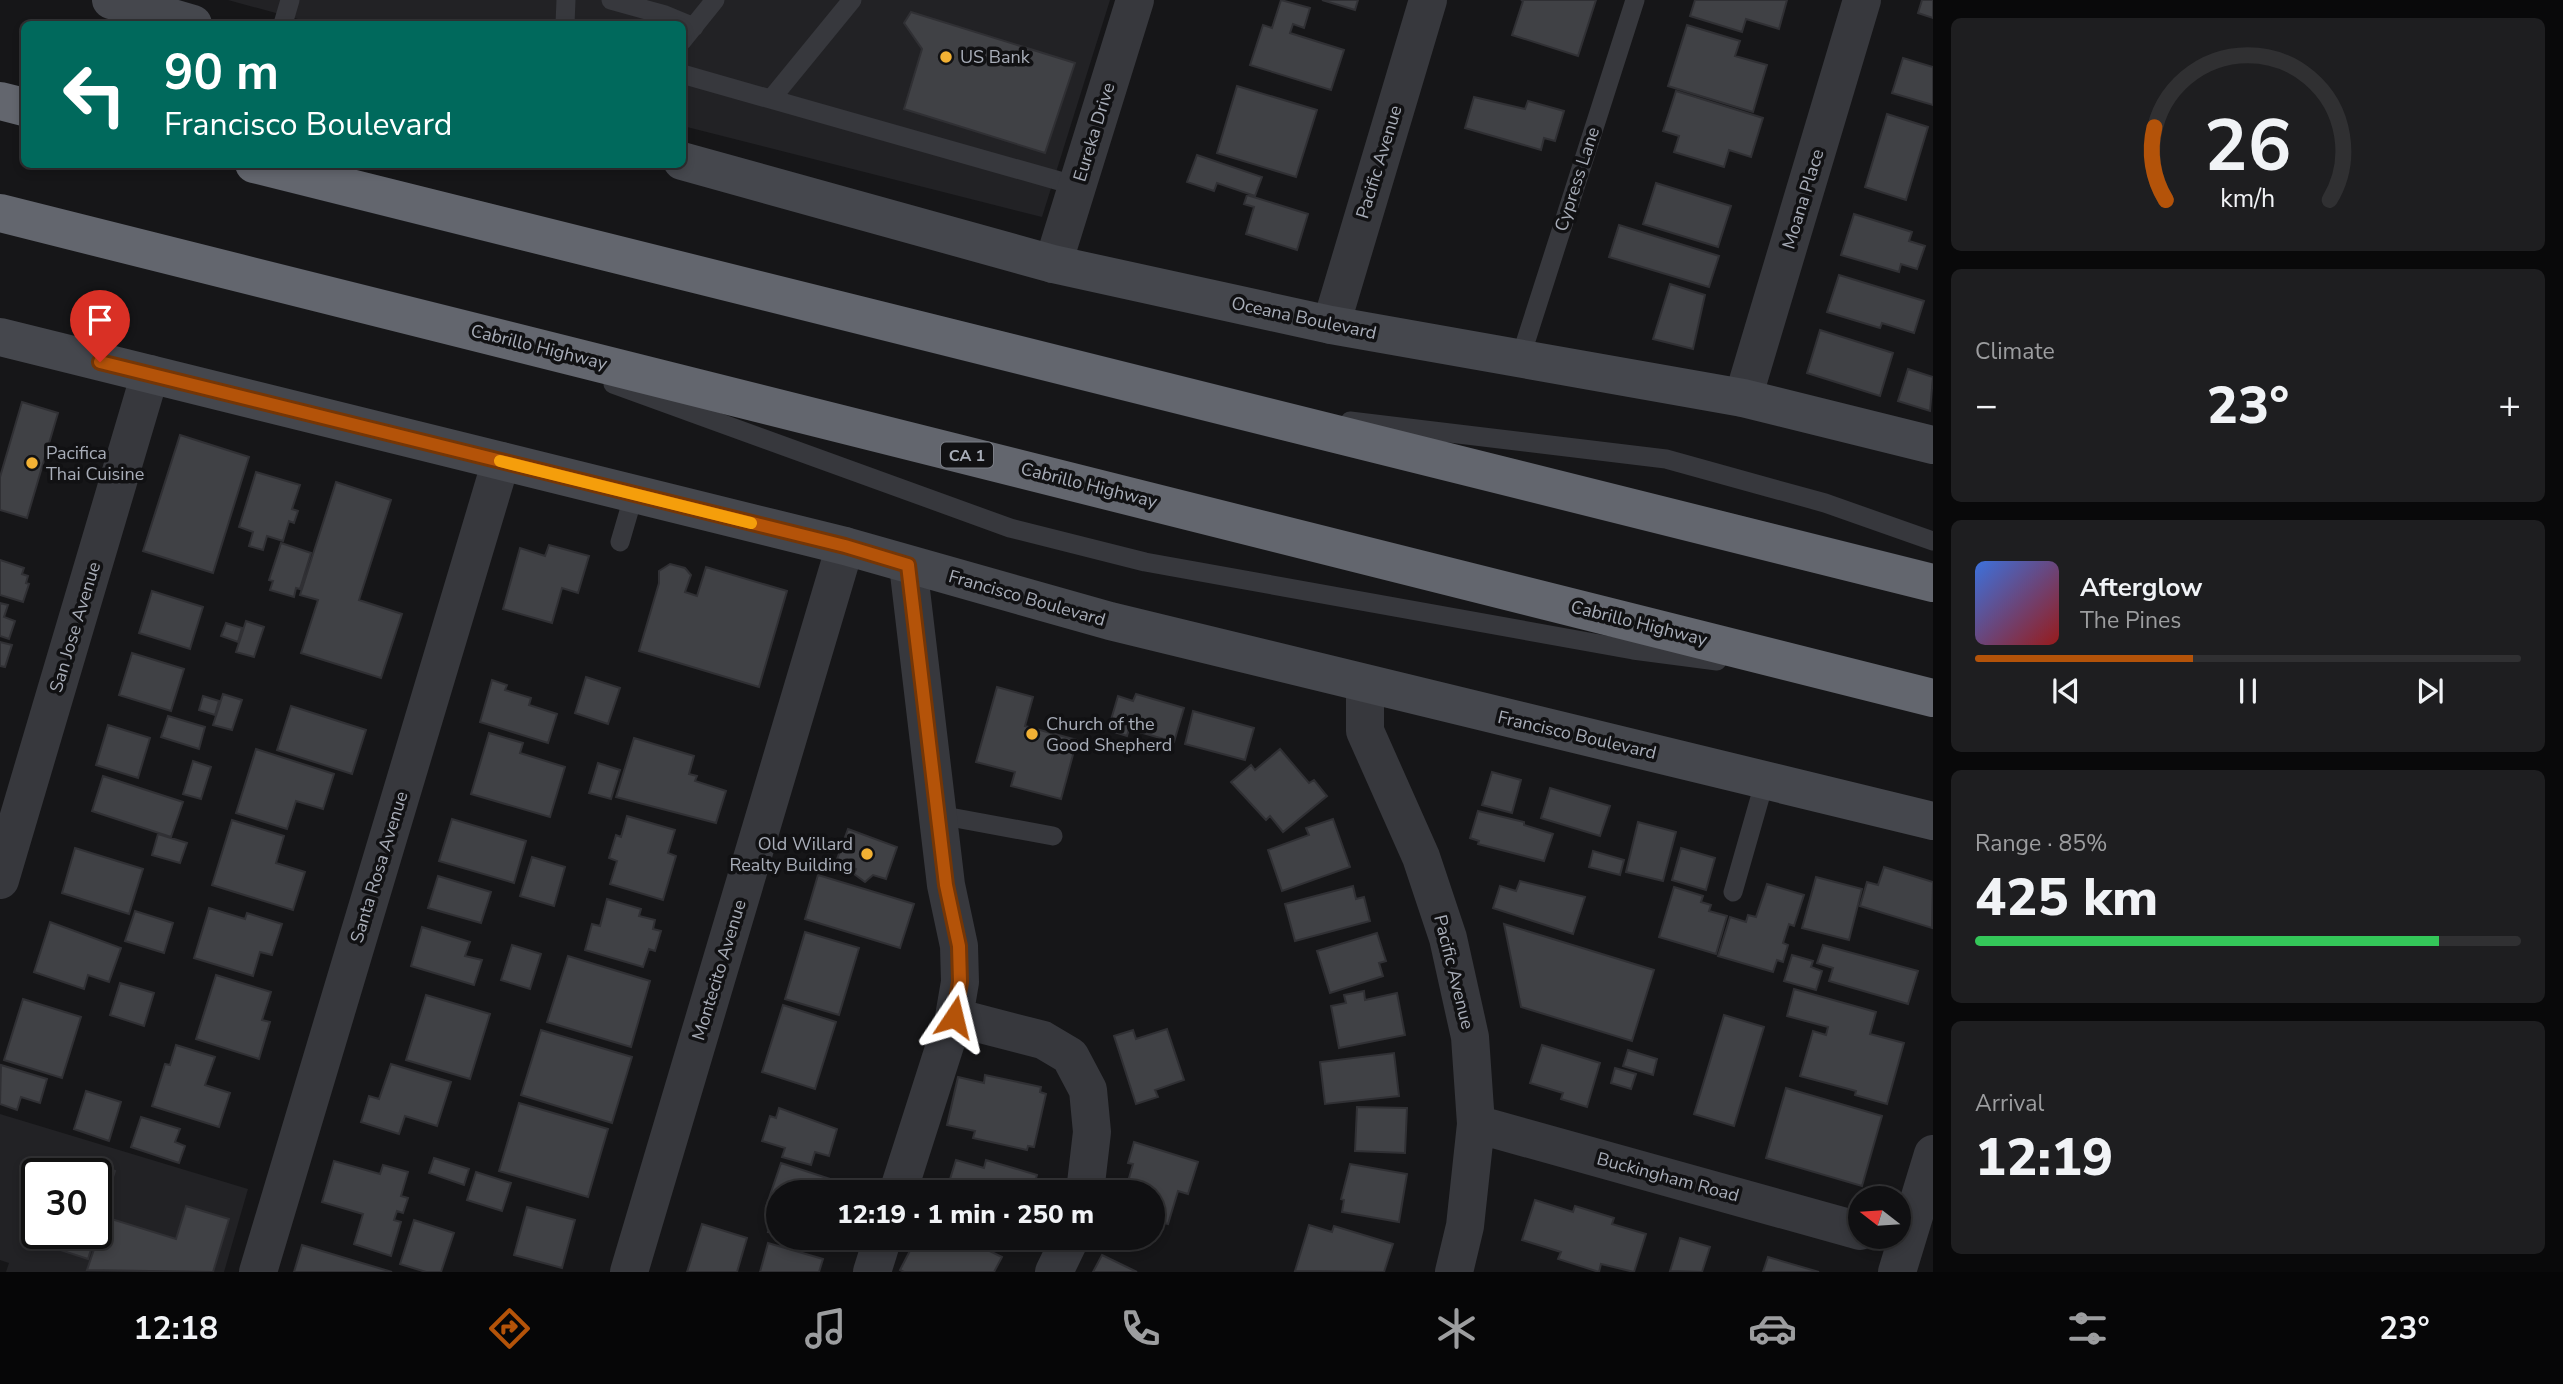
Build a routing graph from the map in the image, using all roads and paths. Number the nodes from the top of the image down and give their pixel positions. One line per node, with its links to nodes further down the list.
1 (111, 0): 11 (street)
2 (290, 0): 12 (lane)
3 (566, 0): 13 (lane)
4 (611, 0): 14 (lane)
5 (715, 0): 15 (lane)
6 (852, 0): 17 (lane)
7 (1135, 0): 22 (street, Eureka Drive)
8 (1428, 0): 26 (street, Pacific Avenue)
9 (1635, 0): 28 (lane, Cypress Lane)
10 (1862, 0): 30 (street, Moana Place)
11 (184, 21)
12 (284, 21)
13 (565, 21)
14 (672, 21)
15 (688, 34)
16 (686, 75): 17 (lane)
17 (771, 99): 22 (lane)
18 (0, 101): 19 (highway)
19 (21, 106)
20 (686, 162): 24 (street, Oceana Boulevard)
21 (270, 168): 31 (highway)
22 (1077, 186): 24 (street, Eureka Drive)
23 (0, 213): 25 (highway, Cabrillo Highway / CA 1)
24 (1053, 264): 26 (street, Oceana Boulevard)
25 (451, 325): 40 (highway, Cabrillo Highway / CA 1); 40 (lane)
26 (1331, 325): 28 (street, Oceana Boulevard)
27 (0, 337): 29 (street, Francisco Boulevard)
28 (1520, 359): 30 (street, Oceana Boulevard)
29 (150, 374): 33 (street, Francisco Boulevard); 47 (street, San Jose Avenue)
30 (1743, 398): 32 (street, Oceana Boulevard)
31 (1233, 407): 35 (lane); 39 (highway)
32 (1933, 445)
33 (501, 461): 34 (street, Francisco Boulevard); 58 (street, Santa Rosa Avenue)
34 (634, 494): 36 (lane); 37 (street, Francisco Boulevard)
35 (1933, 541)
36 (620, 542)
37 (845, 546): 38 (street, Francisco Boulevard); 59 (street, Montecito Avenue)
38 (908, 565): 41 (street, Francisco Boulevard); 44 (street)
39 (1933, 583)
40 (1863, 679): 42 (highway, Cabrillo Highway / CA 1)
41 (1365, 685): 43 (street, Francisco Boulevard); 50 (street, Pacific Avenue)
42 (1933, 698)
43 (1765, 780): 45 (street, Francisco Boulevard); 48 (lane)
44 (939, 815): 46 (lane); 49 (street)
45 (1933, 821)
46 (1054, 836)
47 (0, 880)
48 (1733, 892)
49 (954, 1017): 52 (street); 53 (street)
50 (1476, 1124): 54 (street, Buckingham Road); 62 (street, Pacific Avenue)
51 (1933, 1154): 57 (street)
52 (902, 1180)
53 (1086, 1180)
54 (1848, 1228)
55 (879, 1250): 60 (street)
56 (1065, 1250): 61 (street)
57 (1895, 1251)
58 (257, 1272)
59 (628, 1272)
60 (872, 1272)
61 (1054, 1272)
62 (1454, 1272)

